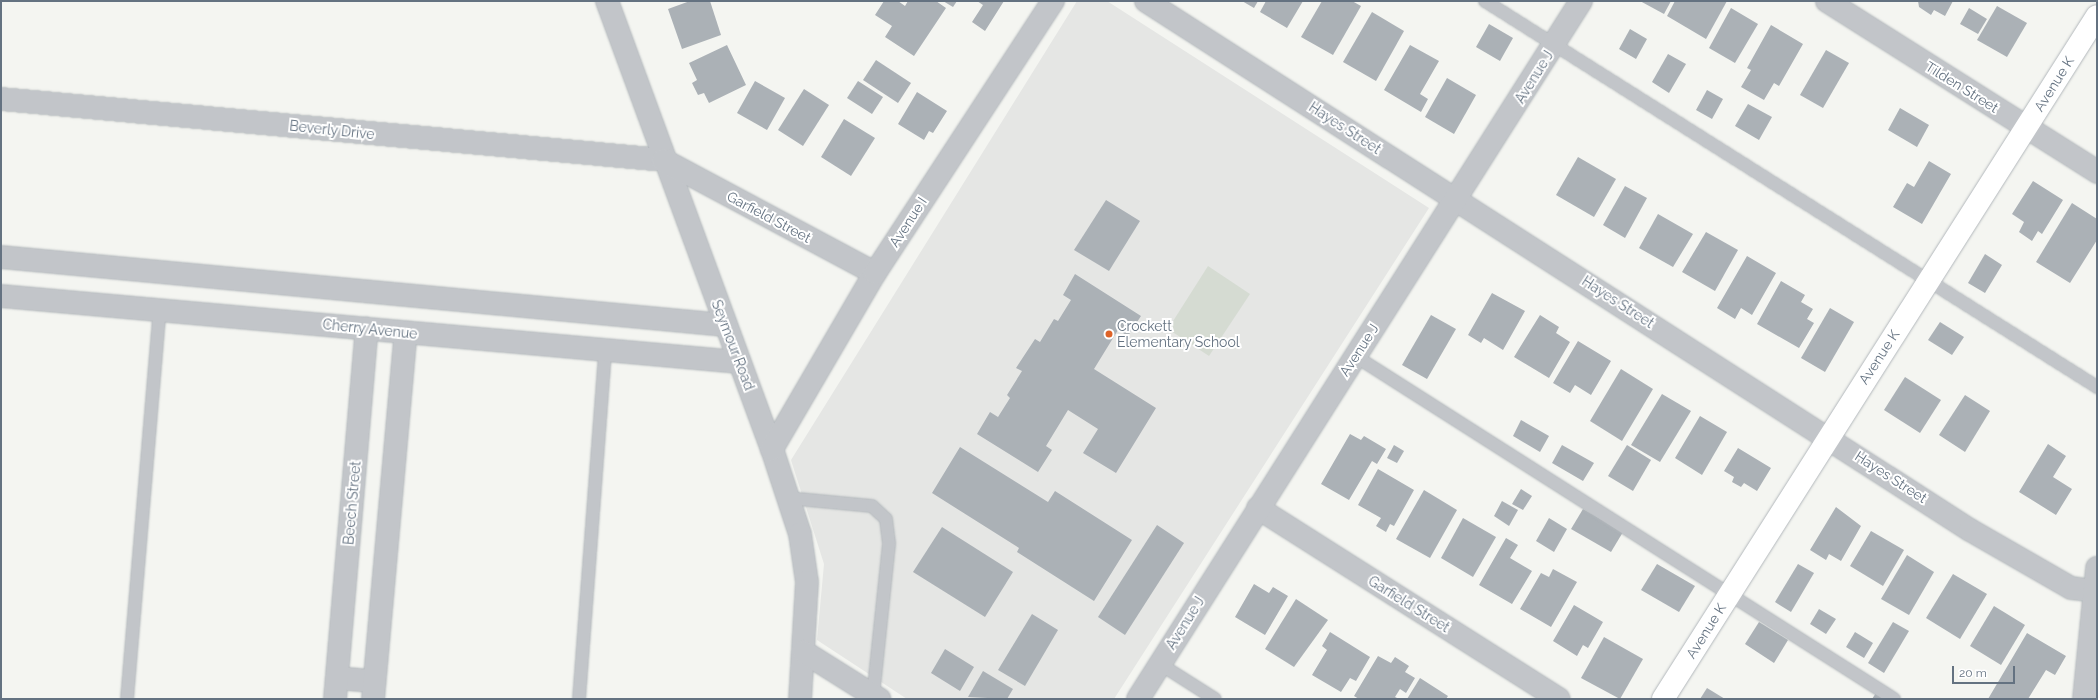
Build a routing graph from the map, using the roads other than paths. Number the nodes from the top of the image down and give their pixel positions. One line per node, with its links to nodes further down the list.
1 (607, 1): 11 (street, Seymour Road)
2 (1053, 1): 15 (street, Avenue I)
3 (1146, 1): 13 (street, Hayes Street)
4 (1485, 1): 8 (lane)
5 (1581, 1): 8 (street, Avenue J)
6 (1827, 1): 10 (street, Tilden Street)
7 (2097, 16): 10 (street, Avenue K)
8 (1554, 44): 13 (street, Avenue J); 16 (lane)
9 (1, 99): 11 (street, Beverly Drive)
10 (2026, 128): 12 (street, Tilden Street); 16 (street, Avenue K)
11 (663, 160): 15 (street, Garfield Street); 19 (street, Seymour Road)
12 (2097, 172)
13 (1456, 199): 23 (street, Avenue J); 26 (street, Hayes Street)
14 (1, 257): 19 (street)
15 (875, 273): 27 (street, Avenue I)
16 (1928, 280): 25 (lane); 26 (street, Avenue K)
17 (1, 296): 18 (street, Cherry Avenue)
18 (160, 308): 20 (street, Cherry Avenue); 39 (lane)
19 (725, 324): 24 (street, Seymour Road)
20 (367, 328): 21 (street, Cherry Avenue); 36 (street, Beech Street)
21 (406, 332): 22 (street, Cherry Avenue); 37 (street, Beech Street)
22 (605, 350): 24 (street, Cherry Avenue); 40 (lane)
23 (1355, 356): 29 (street, Avenue J); 32 (lane)
24 (739, 362): 27 (street, Seymour Road)
25 (2097, 387)
26 (1828, 436): 31 (street, Hayes Street); 32 (street, Avenue K)
27 (772, 449): 28 (street, Seymour Road)
28 (788, 498): 34 (street, Seymour Road); 38 (lane)
29 (1258, 508): 35 (street, Avenue J); 44 (street, Garfield Street)
30 (2097, 568): 31 (street)
31 (2095, 591): 33 (street)
32 (1729, 595): 45 (street, Avenue K); 46 (lane)
33 (2094, 639): 47 (street)
34 (804, 652): 38 (street); 41 (street, Seymour Road)
35 (1160, 664): 42 (street, Avenue J); 43 (lane)
36 (336, 688): 37 (street, Beech Street)
37 (374, 690)
38 (876, 697)
39 (127, 699)
40 (579, 699)
41 (800, 699)
42 (1138, 699)
43 (1215, 699)
44 (1560, 699)
45 (1663, 699)
46 (1894, 699)
47 (2084, 699)

